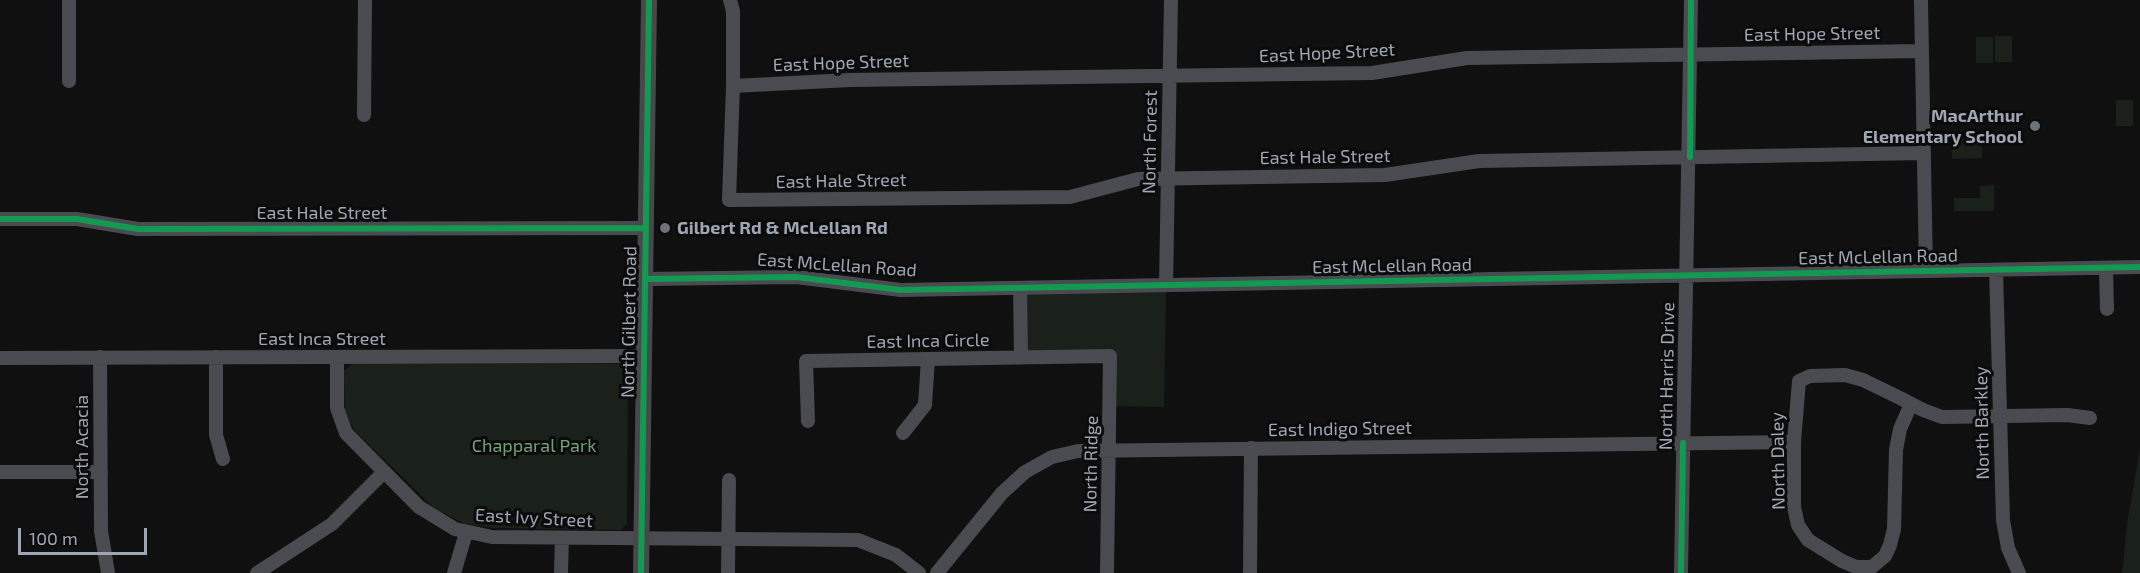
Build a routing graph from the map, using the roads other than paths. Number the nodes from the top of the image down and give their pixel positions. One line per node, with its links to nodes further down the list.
1 (69, 0): 11 (street)
2 (365, 0): 13 (street)
3 (649, 0): 18 (main road, North Gilbert Road)
4 (730, 0): 12 (street)
5 (1171, 0): 10 (street, North Forest)
6 (1691, 0): 9 (street, North Harris Drive)
7 (1921, 0): 8 (street)
8 (1922, 51): 9 (street, East Hope Street); 14 (street)
9 (1690, 54): 10 (street, East Hope Street); 15 (street, North Harris Drive)
10 (1169, 76): 12 (street, East Hope Street); 16 (street, North Forest)
11 (69, 81)
12 (733, 86): 16 (street, East Hale Street)
13 (364, 115)
14 (1923, 153): 15 (street, East Hale Street); 22 (street)
15 (1690, 157): 16 (street, East Hale Street); 23 (street, North Harris Drive)
16 (1166, 177): 25 (street, North Forest)
17 (0, 219): 18 (street, East Hale Street)
18 (646, 228): 24 (main road, North Gilbert Road)
19 (2140, 267): 20 (street, East McLellan Road)
20 (2106, 268): 21 (street, East McLellan Road); 27 (street)
21 (1996, 270): 22 (street, East McLellan Road); 37 (street, North Barkley)
22 (1926, 271): 23 (street, East McLellan Road)
23 (1688, 276): 25 (street, East McLellan Road); 42 (street, North Harris Drive)
24 (645, 279): 26 (street, East McLellan Road); 28 (main road, North Gilbert Road)
25 (1166, 285): 26 (street, East McLellan Road)
26 (1020, 288): 33 (street)
27 (2107, 309)
28 (644, 356): 32 (street, East Inca Street); 52 (main road, North Gilbert Road)
29 (1110, 356): 33 (street, East Inca Circle); 44 (street, North Ridge)
30 (100, 357): 31 (street, East Inca Street); 34 (street, East Inca Street); 47 (street, North Acacia)
31 (216, 357): 32 (street, East Inca Street); 45 (street)
32 (337, 357): 48 (street, East Ivy Street)
33 (1021, 357): 35 (street, East Inca Circle)
34 (0, 358)
35 (928, 359): 39 (street, East Inca Circle); 40 (street)
36 (1911, 404): 37 (street); 41 (street, North Daley); 41 (street, North Daley)
37 (2000, 417): 38 (street); 65 (street, North Barkley)
38 (2090, 418)
39 (808, 421)
40 (903, 433)
41 (1794, 442): 42 (street, East Indigo Street)
42 (1683, 443): 43 (street, East Indigo Street); 64 (street, North Harris Drive)
43 (1251, 448): 44 (street, East Indigo Street); 63 (street)
44 (1110, 449): 61 (street, East Indigo Street); 62 (street, North Ridge)
45 (223, 459)
46 (0, 472): 47 (street)
47 (101, 472): 54 (street, North Acacia)
48 (384, 472): 50 (street, East Ivy Street); 55 (street)
49 (729, 480): 53 (street)
50 (466, 533): 51 (street, East Ivy Street); 56 (street)
51 (562, 538): 52 (street, East Ivy Street); 57 (street)
52 (641, 539): 53 (street, East Ivy Street); 58 (main road, North Gilbert Road)
53 (729, 540): 59 (street); 60 (street, East Ivy Street)
54 (108, 573)
55 (257, 573)
56 (454, 573)
57 (561, 573)
58 (641, 573)
59 (728, 573)
60 (919, 573)
61 (937, 573)
62 (1107, 573)
63 (1250, 573)
64 (1681, 573)
65 (2019, 573)

